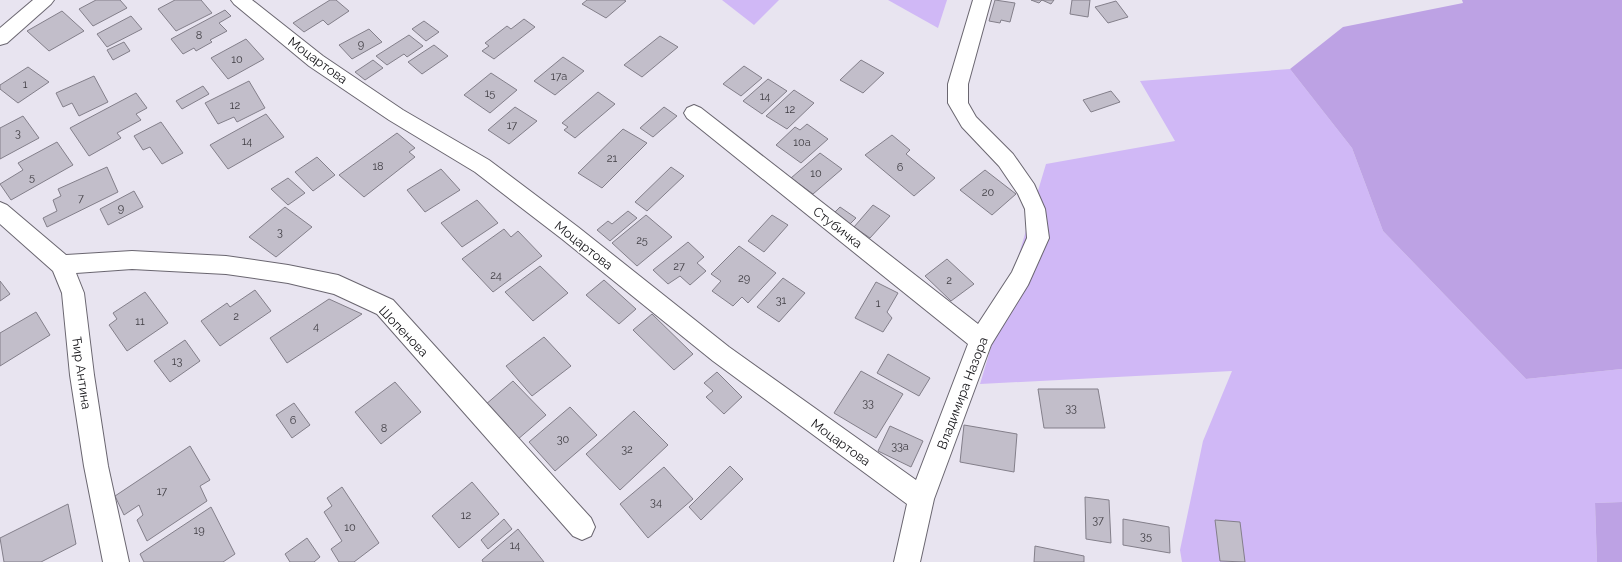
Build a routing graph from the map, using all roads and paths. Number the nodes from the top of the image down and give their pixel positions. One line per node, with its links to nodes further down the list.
1 (45, 0): 4 (street)
2 (240, 0): 9 (street, Моцартова)
3 (982, 0): 8 (street, Владимира Назора)
4 (0, 38)
5 (694, 113): 8 (street, Стубичка)
6 (0, 211): 7 (street, Ћир Антина)
7 (62, 266): 10 (street, Шопенова); 11 (street, Ћир Антина)
8 (981, 340): 9 (street, Владимира Назора)
9 (921, 499): 12 (street, Владимира Назора)
10 (582, 527)
11 (116, 562)
12 (907, 562)

